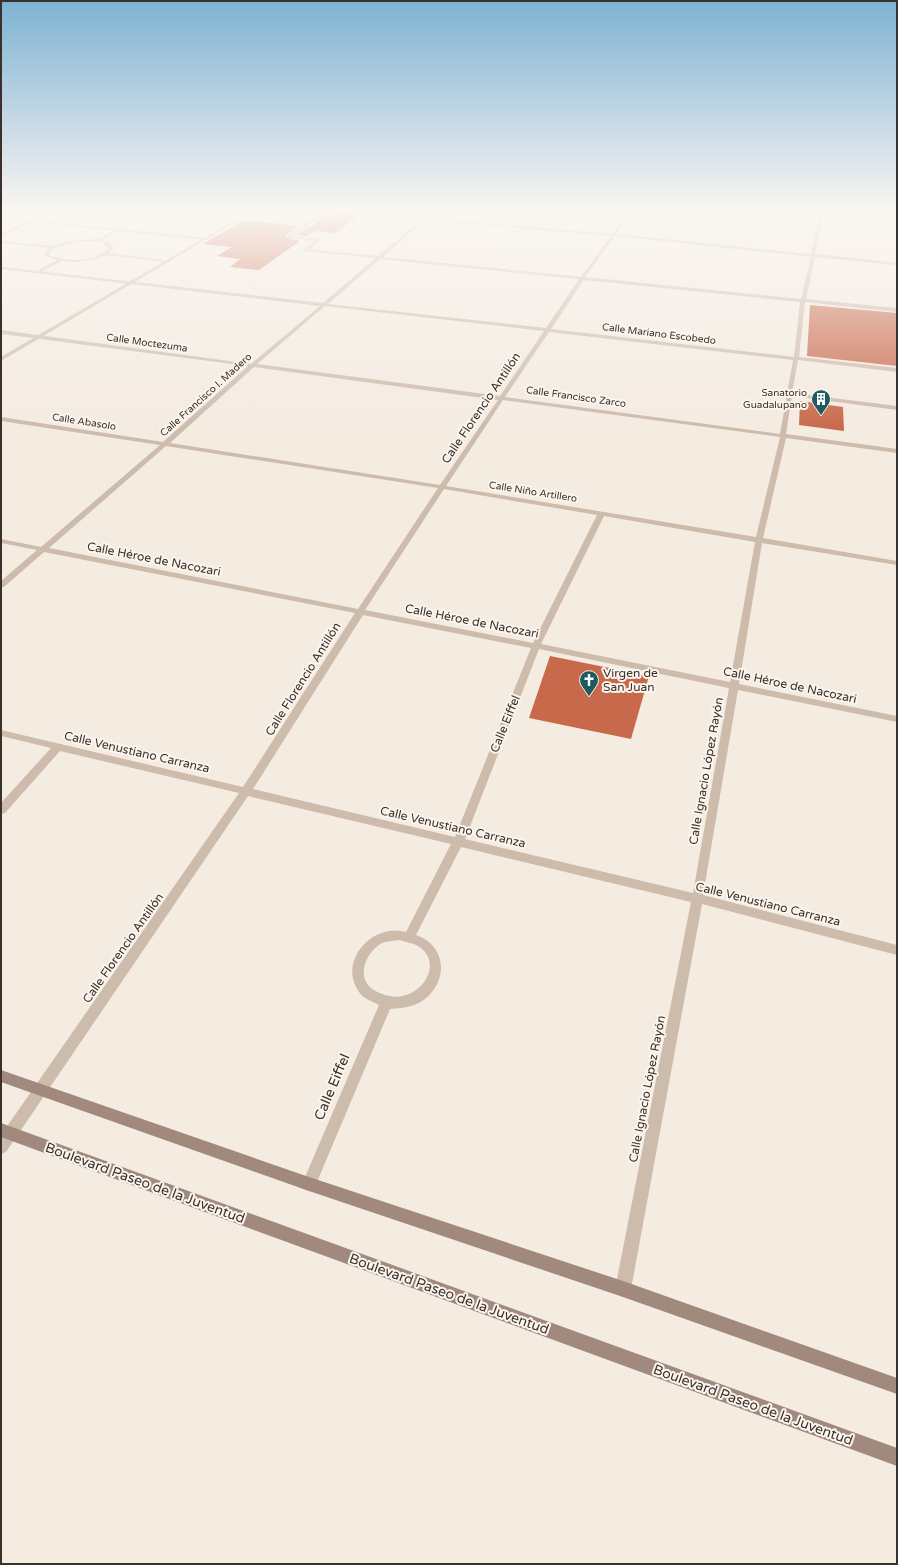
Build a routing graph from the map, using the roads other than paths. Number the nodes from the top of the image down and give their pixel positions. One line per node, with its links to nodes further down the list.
1 (131, 284): 12 (street)
2 (142, 284): 8 (street, Calle Mariano Escobedo)
3 (349, 284): 8 (street, Calle Francisco I. Madero)
4 (578, 284): 10 (street, Calle Florencio Antillón)
5 (651, 284): 7 (street)
6 (807, 284): 7 (street, Calle Ignacio López Rayón)
7 (804, 300): 9 (street); 14 (street, Calle Ignacio López Rayón)
8 (324, 305): 10 (street, Calle Mariano Escobedo); 15 (street, Calle Francisco I. Madero)
9 (897, 310)
10 (548, 330): 14 (street, Calle Mariano Escobedo); 18 (street, Calle Florencio Antillón)
11 (1, 332): 12 (street, Calle Moctezuma)
12 (39, 337): 13 (street); 15 (street, Calle Moctezuma)
13 (1, 359)
14 (796, 359): 16 (street, Calle Mariano Escobedo); 17 (street, Calle Ignacio López Rayón)
15 (252, 366): 18 (street, Calle Francisco Zarco); 22 (street, Calle Francisco I. Madero)
16 (897, 370)
17 (789, 394): 19 (street); 21 (street, Calle Ignacio López Rayón)
18 (503, 398): 21 (street, Calle Francisco Zarco); 24 (street, Calle Florencio Antillón)
19 (897, 408)
20 (1, 419): 22 (street, Calle Abasolo)
21 (783, 436): 23 (street, Calle Francisco Zarco); 27 (street, Calle Ignacio López Rayón)
22 (164, 444): 24 (street, Calle Niño Artillero); 28 (street, Calle Francisco I. Madero)
23 (897, 451)
24 (442, 487): 25 (street, Calle Niño Artillero); 31 (street, Calle Florencio Antillón)
25 (602, 513): 27 (street, Calle Niño Artillero); 32 (street, Calle Eiffel)
26 (1, 541): 28 (street, Calle Héroe de Nacozari)
27 (759, 541): 29 (street, Calle Niño Artillero); 33 (street, Calle Ignacio López Rayón)
28 (41, 549): 30 (street, Calle Francisco I. Madero); 31 (street, Calle Héroe de Nacozari)
29 (897, 563)
30 (1, 585)
31 (360, 612): 32 (street, Calle Héroe de Nacozari); 37 (street, Calle Florencio Antillón)
32 (536, 646): 33 (street, Calle Héroe de Nacozari); 39 (street, Calle Eiffel)
33 (733, 685): 34 (street, Calle Héroe de Nacozari); 40 (street, Calle Ignacio López Rayón)
34 (897, 719)
35 (1, 733): 36 (street, Calle Venustiano Carranza)
36 (58, 747): 37 (street, Calle Venustiano Carranza); 38 (street)
37 (246, 791): 39 (street, Calle Venustiano Carranza); 45 (street, Calle Florencio Antillón)
38 (1, 810)
39 (458, 842): 40 (street, Calle Venustiano Carranza); 41 (street, Calle Eiffel)
40 (696, 898): 42 (street, Calle Venustiano Carranza); 49 (street, Calle Ignacio López Rayón)
41 (410, 936): 43 (street); 43 (street)
42 (897, 950)
43 (386, 1003): 48 (street, Calle Eiffel)
44 (1, 1076): 45 (main road)
45 (41, 1089): 46 (street, Calle Florencio Antillón); 48 (main road)
46 (6, 1132): 47 (street, Calle Florencio Antillón); 51 (main road, Boulevard Paseo de la Juventud)
47 (1, 1147)
48 (309, 1184): 49 (main road)
49 (622, 1290): 50 (main road)
50 (897, 1386)
51 (897, 1457)

